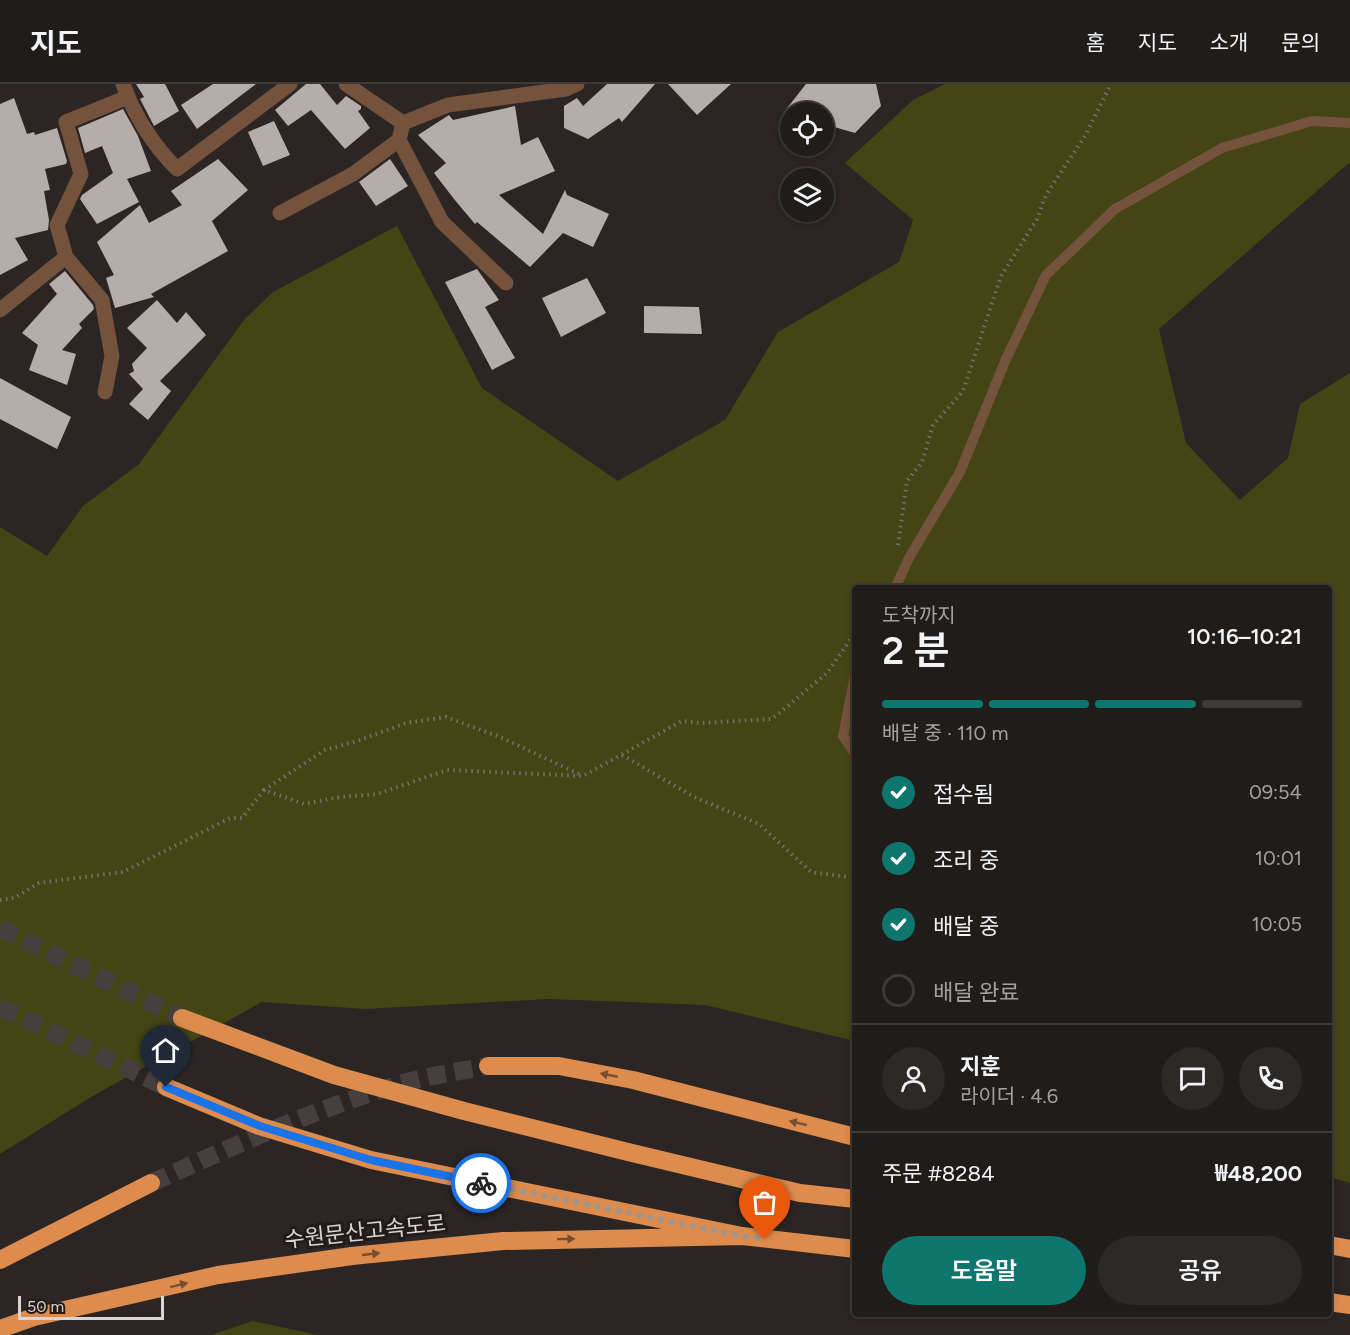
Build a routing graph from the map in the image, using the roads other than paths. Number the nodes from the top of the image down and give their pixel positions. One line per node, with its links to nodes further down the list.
1 (290, 84): 4 (street)
2 (346, 84): 5 (street)
3 (577, 84): 5 (street)
4 (125, 90): 9 (street)
5 (403, 123): 7 (street)
6 (1350, 123): 13 (lane)
7 (399, 140): 8 (street); 10 (street)
8 (280, 213)
9 (66, 257): 11 (street); 12 (street)
10 (506, 283)
11 (0, 310)
12 (105, 392)
13 (896, 585)
14 (852, 690): 15 (lane)
15 (852, 750)
16 (182, 1018): 21 (highway)
17 (488, 1066): 19 (highway, one-way to 17)
18 (166, 1087): 22 (highway, 수원문산고속도로)
19 (852, 1136)
20 (151, 1183): 28 (highway)
21 (852, 1199)
22 (742, 1236): 24 (highway, 수원문산고속도로); 31 (highway, 수원문산고속도로, one-way to 22)
23 (1332, 1246): 25 (highway)
24 (852, 1249)
25 (1350, 1249)
26 (1332, 1254): 27 (highway)
27 (1350, 1256)
28 (0, 1260)
29 (1332, 1302): 30 (highway)
30 (1350, 1305)
31 (0, 1329)

